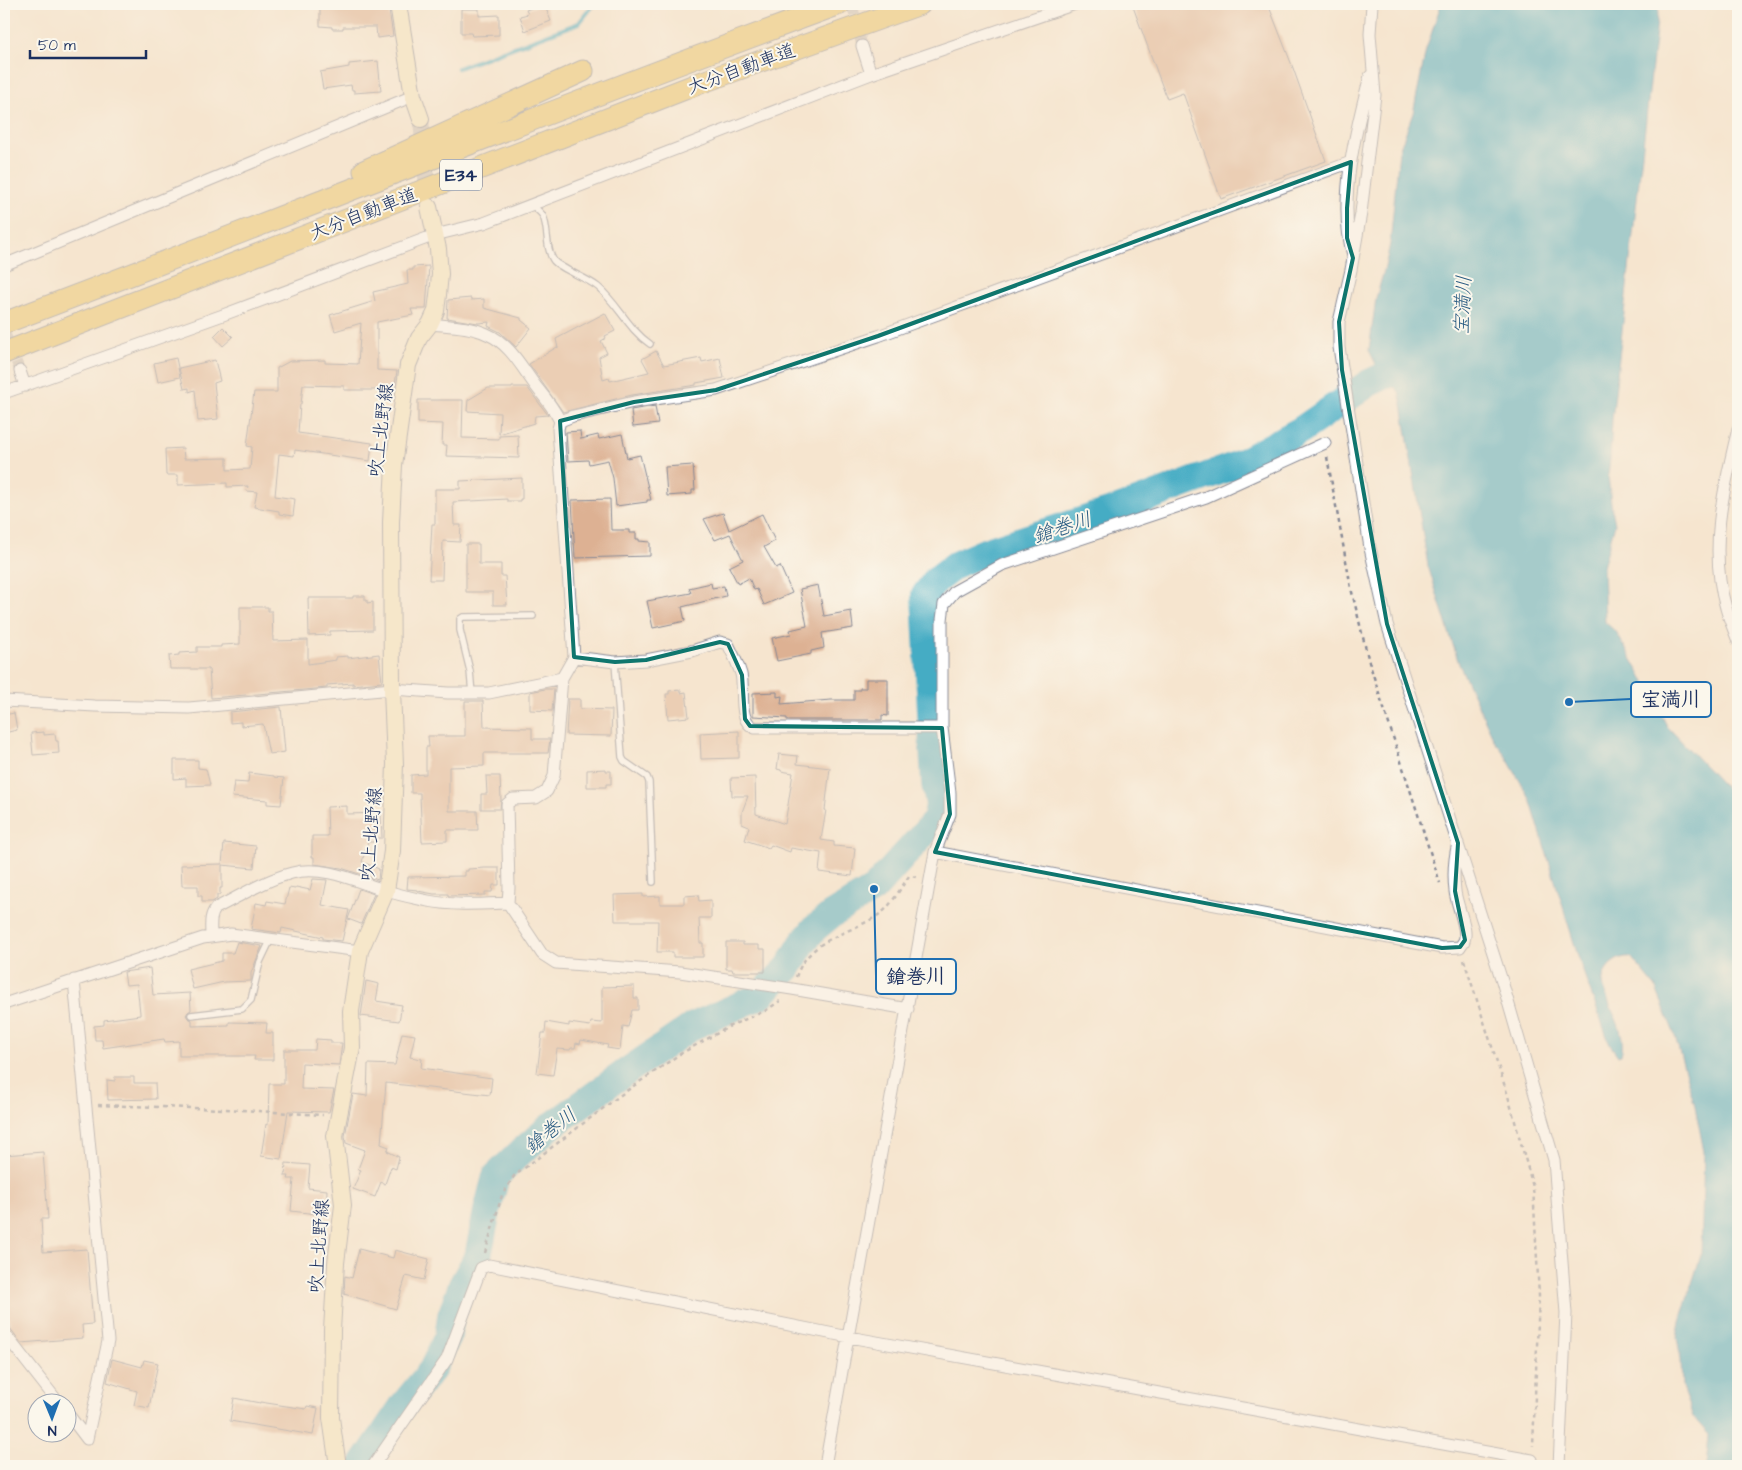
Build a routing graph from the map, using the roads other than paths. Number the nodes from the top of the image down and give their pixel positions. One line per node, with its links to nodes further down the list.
1 (398, 4): 10 (main road)
2 (840, 4): 17 (highway, 大分自動車道 / E34)
3 (920, 4): 22 (highway, 大分自動車道 / E34)
4 (1076, 4): 9 (street)
5 (1372, 4): 7 (street)
6 (862, 46): 9 (street)
7 (1373, 65): 12 (street); 16 (street)
8 (583, 71): 17 (highway)
9 (871, 74): 13 (street)
10 (413, 96): 11 (main road); 18 (street)
11 (420, 119)
12 (1351, 162): 16 (street); 26 (street)
13 (532, 205): 15 (street); 21 (lane)
14 (429, 206): 15 (main road, 吹上北野線)
15 (435, 235): 20 (main road, 吹上北野線); 24 (street)
16 (1354, 258): 38 (street)
17 (166, 262): 19 (highway, 大分自動車道 / E34)
18 (4, 265)
19 (4, 323)
20 (430, 324): 26 (street); 34 (main road, 吹上北野線)
21 (650, 344)
22 (4, 352)
23 (20, 371): 24 (street)
24 (25, 386): 25 (street)
25 (4, 393)
26 (560, 421): 31 (street)
27 (1738, 429): 30 (street)
28 (1325, 443): 37 (street)
29 (533, 616): 35 (lane)
30 (1738, 641)
31 (574, 657): 32 (street); 33 (street)
32 (615, 662): 37 (street); 40 (lane)
33 (562, 678): 35 (street); 42 (street)
34 (392, 688): 35 (street); 36 (street); 41 (main road, 吹上北野線)
35 (472, 694)
36 (4, 701)
37 (942, 728): 39 (street)
38 (1458, 843): 39 (street); 58 (street)
39 (935, 852): 48 (street)
40 (653, 882)
41 (386, 891): 42 (street); 43 (street); 45 (main road, 吹上北野線)
42 (508, 903): 48 (street)
43 (211, 937): 44 (street); 46 (street)
44 (271, 939): 45 (street); 49 (lane)
45 (360, 951): 55 (main road, 吹上北野線)
46 (74, 980): 47 (street); 53 (street)
47 (4, 1004)
48 (908, 1009): 51 (street)
49 (191, 1016)
50 (4, 1333): 52 (street)
51 (849, 1337): 54 (street); 56 (street); 57 (street)
52 (50, 1392)
53 (78, 1426)
54 (1532, 1460)
55 (338, 1466)
56 (373, 1466)
57 (825, 1466)
58 (1559, 1466)

